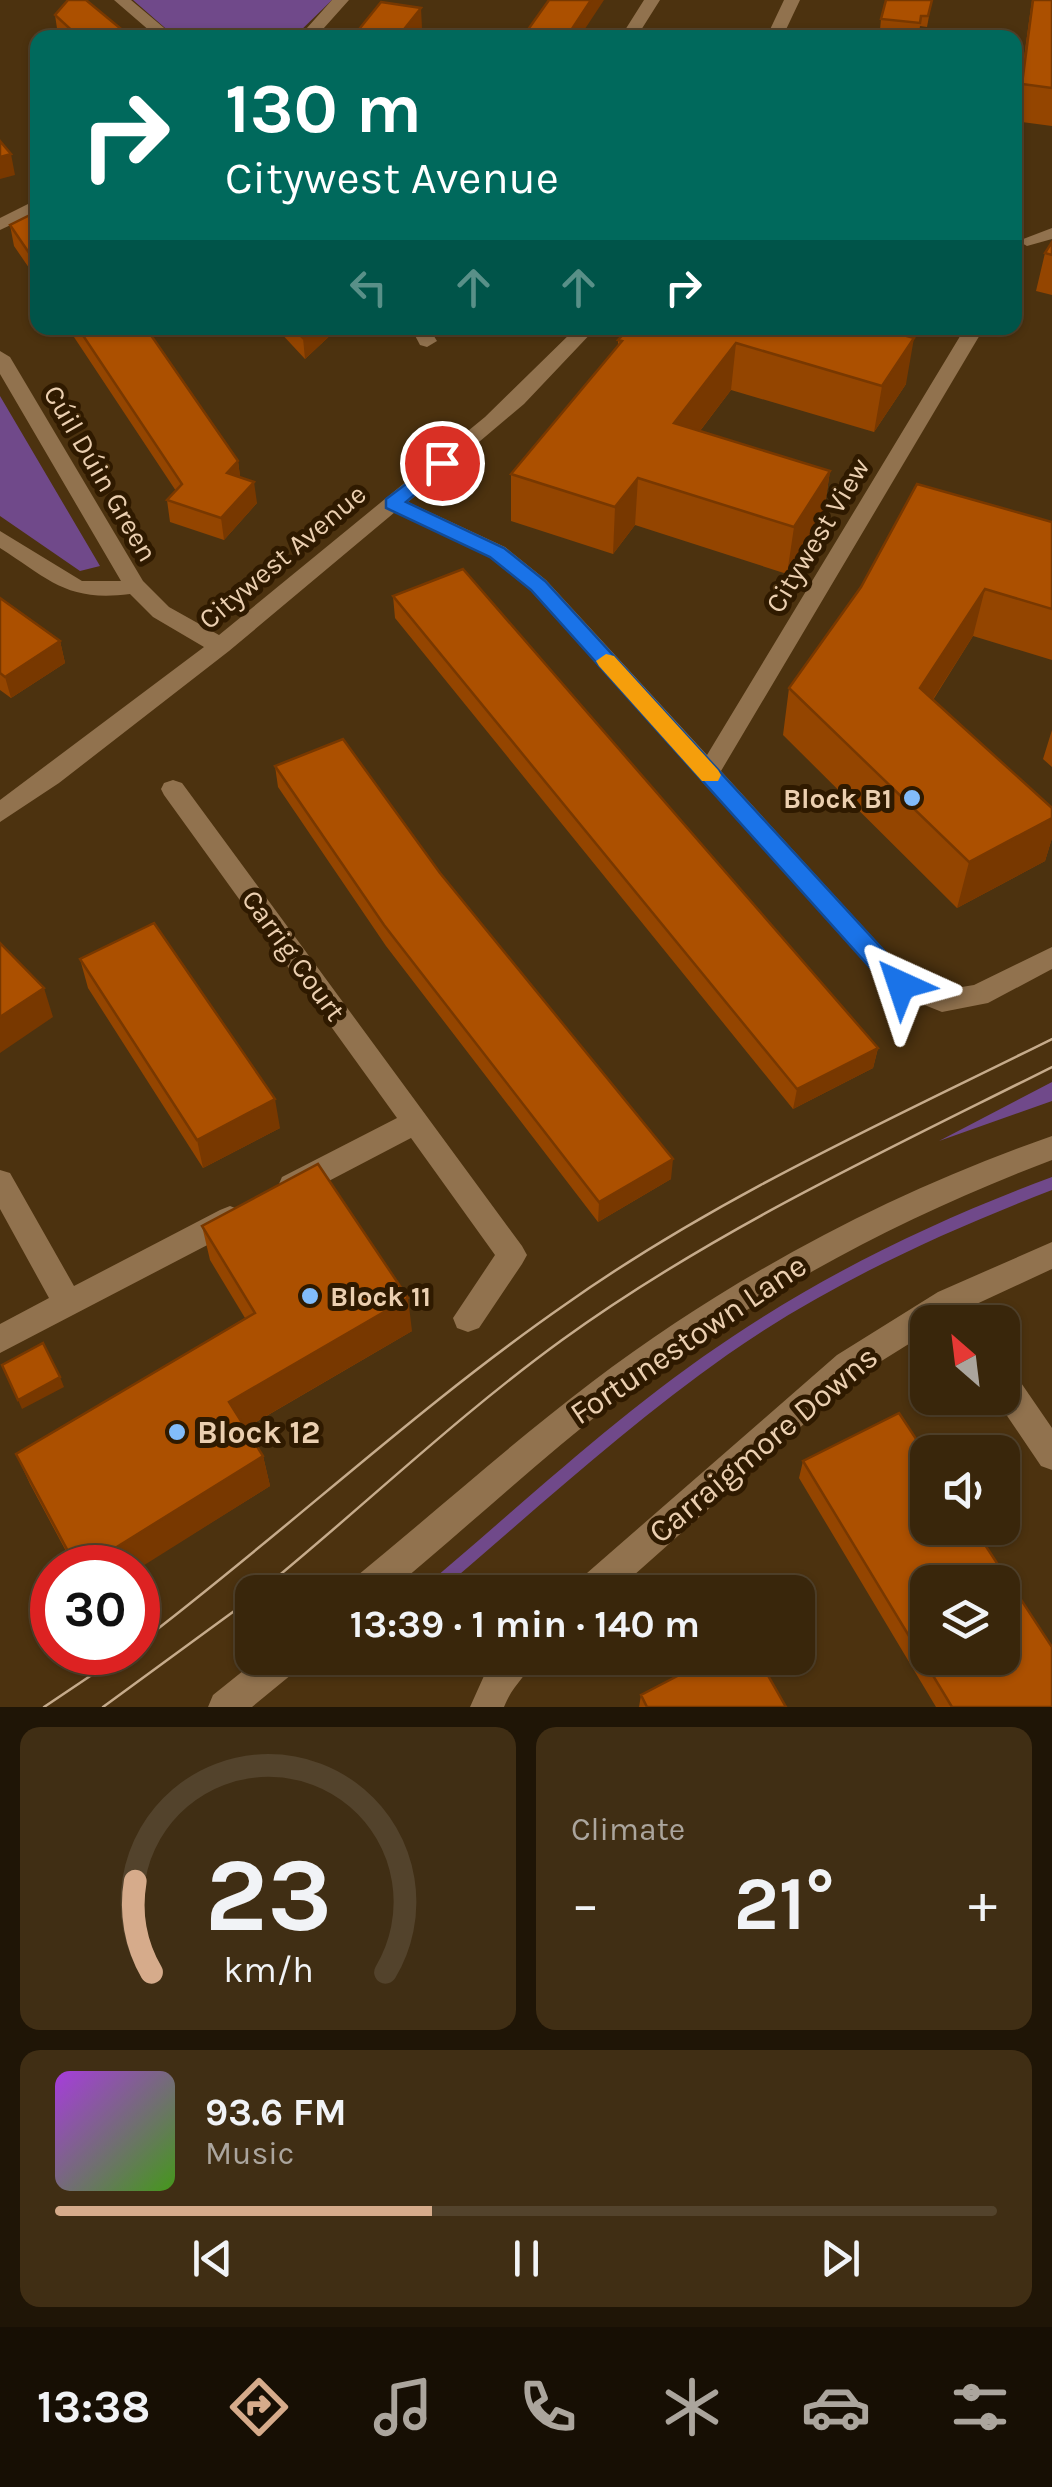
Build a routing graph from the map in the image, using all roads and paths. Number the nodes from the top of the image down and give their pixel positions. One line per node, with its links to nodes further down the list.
1 (122, 0): 5 (street)
2 (341, 0): 6 (street)
3 (652, 0): 7 (street)
4 (792, 0): 8 (street)
5 (158, 30)
6 (313, 30)
7 (633, 30)
8 (778, 30)
9 (30, 208): 10 (street)
10 (0, 224)
11 (1052, 233): 12 (street)
12 (1022, 240)
13 (580, 335): 16 (street, Citywest Avenue)
14 (972, 335): 20 (street, Citywest View)
15 (0, 356): 18 (street, Cúil Dúin Green)
16 (393, 503): 19 (street, Citywest Avenue); 20 (street)
17 (0, 538): 18 (street)
18 (135, 586): 19 (street, Cúil Dúin Green)
19 (221, 646): 22 (street, Citywest Avenue)
20 (708, 773): 23 (street)
21 (172, 788): 24 (street, Carrig Court)
22 (0, 813)
23 (1052, 957)
24 (416, 1122): 28 (street); 30 (street, Carrig Court)
25 (1052, 1148): 35 (street, Fortunestown Lane)
26 (0, 1182): 28 (street)
27 (1052, 1255): 29 (street, Carraigmore Downs)
28 (68, 1304): 32 (street)
29 (968, 1305)
30 (468, 1318)
31 (910, 1335): 36 (street, Carraigmore Downs)
32 (0, 1339)
33 (1020, 1408): 34 (street)
34 (1052, 1455)
35 (384, 1575)
36 (609, 1575)
37 (265, 1675): 39 (street)
38 (499, 1675): 40 (street)
39 (225, 1707)
40 (487, 1707)

